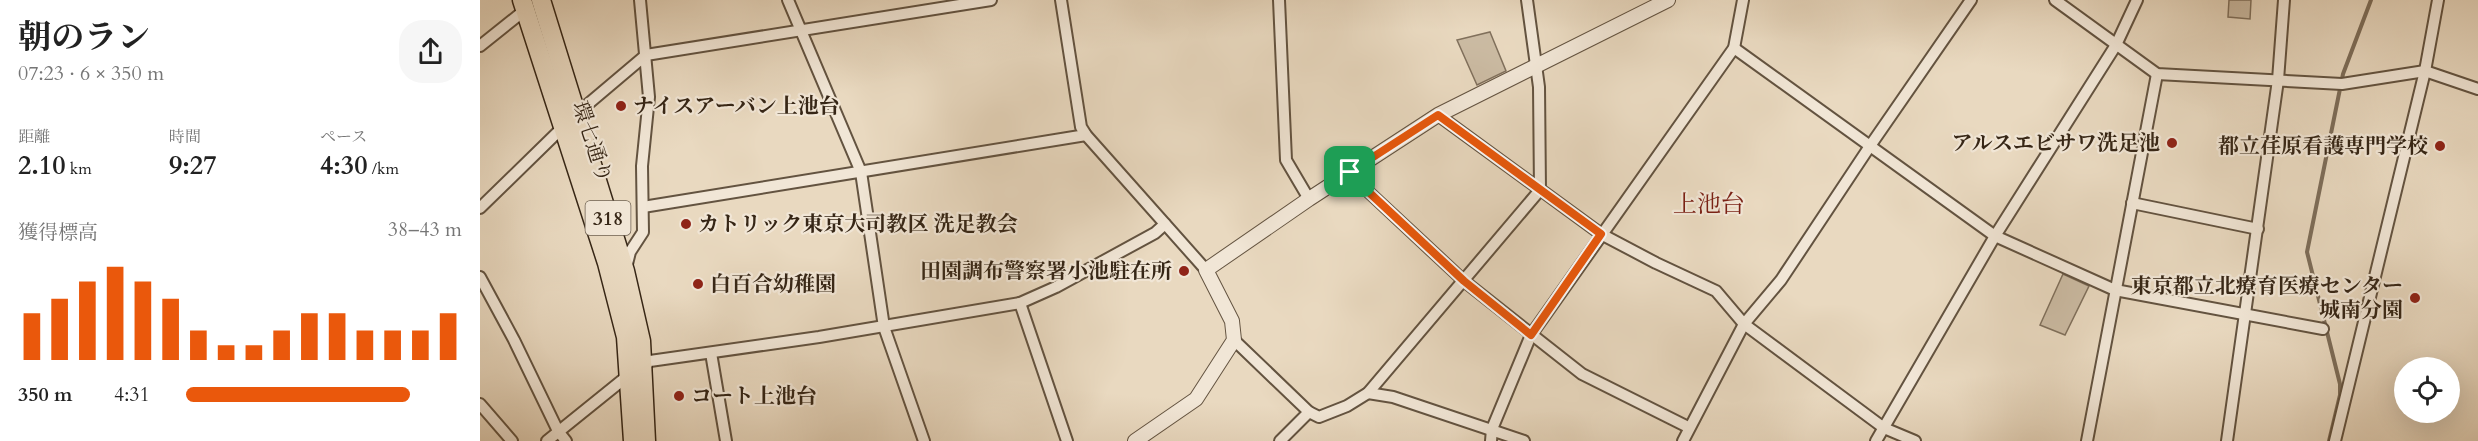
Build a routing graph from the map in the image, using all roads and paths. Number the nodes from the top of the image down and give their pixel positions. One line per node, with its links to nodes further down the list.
1 (639, 0): 19 (street)
2 (788, 0): 15 (street)
3 (991, 0): 15 (street)
4 (1061, 0): 27 (street)
5 (1279, 0): 32 (street)
6 (1527, 0): 20 (street)
7 (1668, 0): 20 (street)
8 (1743, 0): 18 (street)
9 (1971, 0): 28 (street)
10 (2055, 0): 16 (street)
11 (2137, 0): 16 (street)
12 (2284, 0): 23 (street)
13 (2438, 0): 21 (street)
14 (530, 3): 17 (street); 26 (main road, 環七通り / 318)
15 (801, 30): 19 (street); 29 (street)
16 (2116, 45): 22 (street); 39 (street)
17 (480, 46)
18 (1734, 48): 28 (street); 38 (street)
19 (646, 55): 26 (street); 34 (street)
20 (1537, 66): 25 (street); 31 (street)
21 (2425, 71): 23 (street); 24 (street); 78 (street)
22 (2157, 75): 23 (street); 33 (street)
23 (2278, 80): 37 (street)
24 (2478, 89)
25 (1438, 115): 30 (street); 31 (street)
26 (569, 121): 35 (street); 41 (main road, 環七通り / 318); 53 (main road, 環七通り / 318)
27 (1086, 135): 29 (street); 36 (street)
28 (1869, 146): 39 (street); 47 (street)
29 (861, 172): 34 (street); 48 (street)
30 (1350, 172): 32 (street); 43 (street)
31 (1540, 190): 38 (street); 43 (street)
32 (1309, 199): 40 (street)
33 (2132, 203): 37 (street); 44 (street)
34 (643, 207): 41 (street)
35 (480, 208)
36 (1165, 225): 40 (street); 45 (street)
37 (2258, 229): 46 (street)
38 (1601, 234): 47 (street); 50 (street)
39 (1995, 236): 44 (street); 58 (street)
40 (1206, 270): 51 (street)
41 (625, 271): 53 (main road, 環七通り / 318)
42 (480, 277): 60 (street)
43 (1464, 281): 50 (street); 54 (street)
44 (2115, 290): 46 (street); 76 (street)
45 (1020, 303): 48 (street); 68 (street)
46 (2246, 315): 49 (street); 77 (street)
47 (1744, 324): 57 (street); 58 (street)
48 (884, 327): 52 (street); 67 (street)
49 (2323, 329)
50 (1531, 335): 57 (street); 59 (street)
51 (1234, 340): 56 (street); 69 (street)
52 (711, 353): 53 (street); 66 (street)
53 (636, 371): 60 (street); 64 (main road, 環七通り / 318); 65 (main road, 環七通り / 318)
54 (1368, 393): 56 (street); 59 (street)
55 (480, 404): 61 (street)
56 (1309, 412): 70 (street)
57 (1688, 427): 73 (street)
58 (1884, 428): 74 (street); 75 (street)
59 (1492, 429): 71 (street); 72 (street)
60 (558, 431): 62 (street); 63 (street)
61 (512, 441)
62 (547, 441)
63 (566, 441)
64 (633, 441)
65 (646, 441)
66 (726, 441)
67 (924, 441)
68 (1067, 441)
69 (1135, 441)
70 (1280, 441)
71 (1491, 441)
72 (1524, 441)
73 (1683, 441)
74 (1876, 441)
75 (1915, 441)
76 (2087, 441)
77 (2227, 441)
78 (2335, 441)

